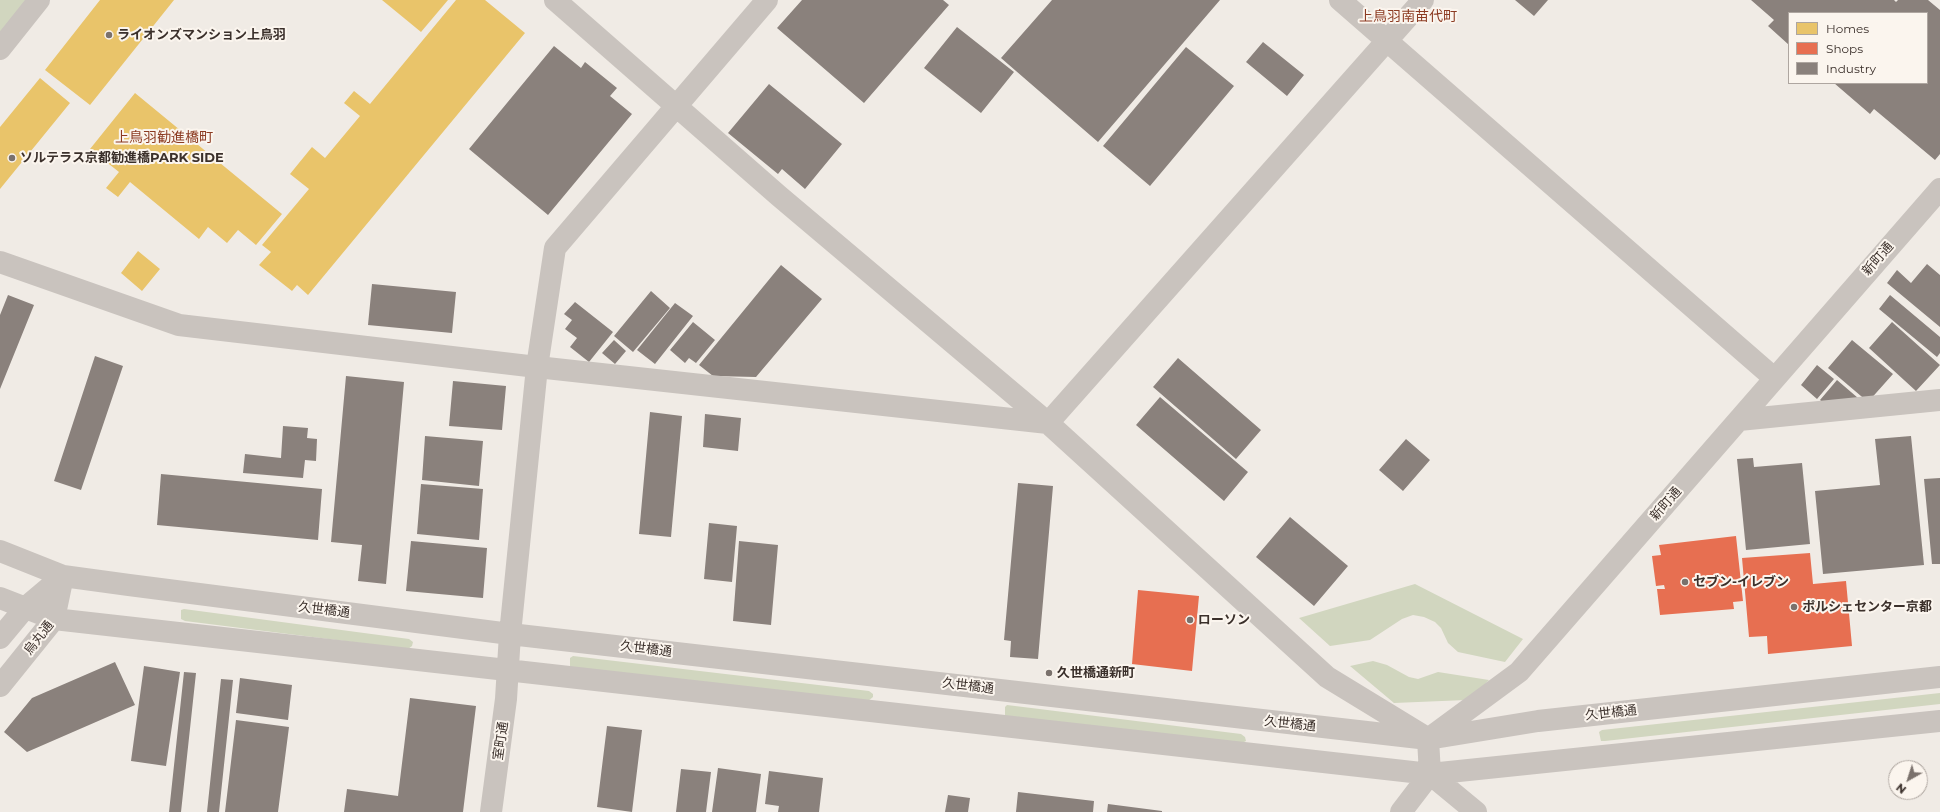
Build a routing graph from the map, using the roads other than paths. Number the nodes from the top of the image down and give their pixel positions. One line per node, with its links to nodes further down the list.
1 (39, 0): 7 (street)
2 (555, 0): 8 (street)
3 (767, 0): 8 (street, 室町通)
4 (1340, 0): 6 (street)
5 (1423, 0): 6 (street)
6 (1387, 41): 12 (street); 15 (street)
7 (0, 49)
8 (675, 106): 11 (street, 室町通); 15 (street)
9 (1940, 189): 12 (street, 新町通)
10 (0, 262): 11 (street)
11 (537, 367): 15 (street); 21 (street, 室町通)
12 (1774, 378): 14 (street, 新町通)
13 (1940, 400): 14 (street)
14 (1739, 420): 27 (street, 新町通)
15 (1048, 423): 27 (street)
16 (0, 551): 17 (street, 久世橋通)
17 (63, 576): 19 (street); 20 (street, 烏丸通); 21 (street, 久世橋通)
18 (0, 598): 19 (street)
19 (25, 608): 20 (street); 22 (street)
20 (54, 619): 23 (street); 25 (street, 烏丸通)
21 (510, 634): 23 (street, 室町通); 27 (street, 久世橋通)
22 (0, 638)
23 (507, 669): 28 (street); 29 (street, 室町通)
24 (1940, 677): 27 (street, 久世橋通)
25 (0, 686)
26 (1940, 721): 28 (street)
27 (1428, 739): 28 (street)
28 (1430, 774): 30 (street); 31 (street)
29 (491, 812)
30 (1401, 812)
31 (1476, 812)

